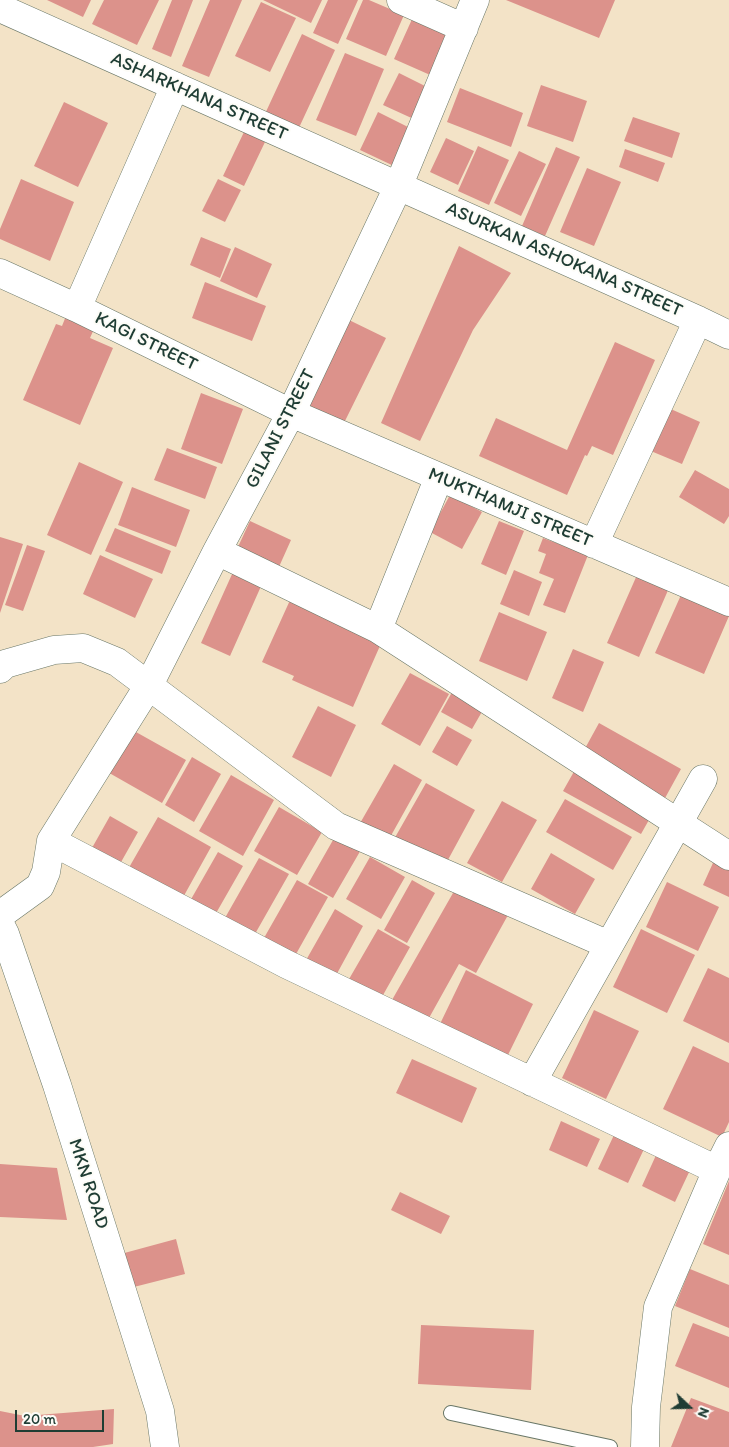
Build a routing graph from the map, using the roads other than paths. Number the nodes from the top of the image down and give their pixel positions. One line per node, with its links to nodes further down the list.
1 (401, 0): 4 (street)
2 (475, 0): 4 (street, GILANI STREET)
3 (9, 7): 5 (street, ASHARKHANA STREET)
4 (464, 28): 6 (street, GILANI STREET)
5 (175, 86): 6 (street, ASHARKHANA STREET); 8 (street)
6 (398, 187): 9 (street, ASURKAN ASHOKANA STREET); 11 (street, GILANI STREET)
7 (0, 273): 8 (street, KAGI STREET)
8 (77, 308): 11 (street, KAGI STREET)
9 (698, 320): 10 (street, ASURKAN ASHOKANA STREET); 13 (street)
10 (729, 335)
11 (291, 413): 12 (street, MUKTHAMJI STREET); 14 (street, GILANI STREET)
12 (438, 477): 13 (street, MUKTHAMJI STREET); 16 (street)
13 (594, 544): 15 (street, MUKTHAMJI STREET)
14 (217, 551): 16 (street); 18 (street, GILANI STREET)
15 (729, 602)
16 (378, 628): 21 (street)
17 (0, 669): 18 (street)
18 (149, 685): 20 (street, GILANI STREET); 23 (street)
19 (703, 779): 23 (street)
20 (51, 841): 22 (street); 24 (street)
21 (729, 856)
22 (1, 928): 28 (street, MKN ROAD)
23 (609, 945): 24 (street)
24 (532, 1082): 26 (street)
25 (729, 1146): 26 (street)
26 (717, 1170): 30 (street)
27 (451, 1413): 29 (lane)
28 (165, 1447)
29 (610, 1447)
30 (645, 1447)

